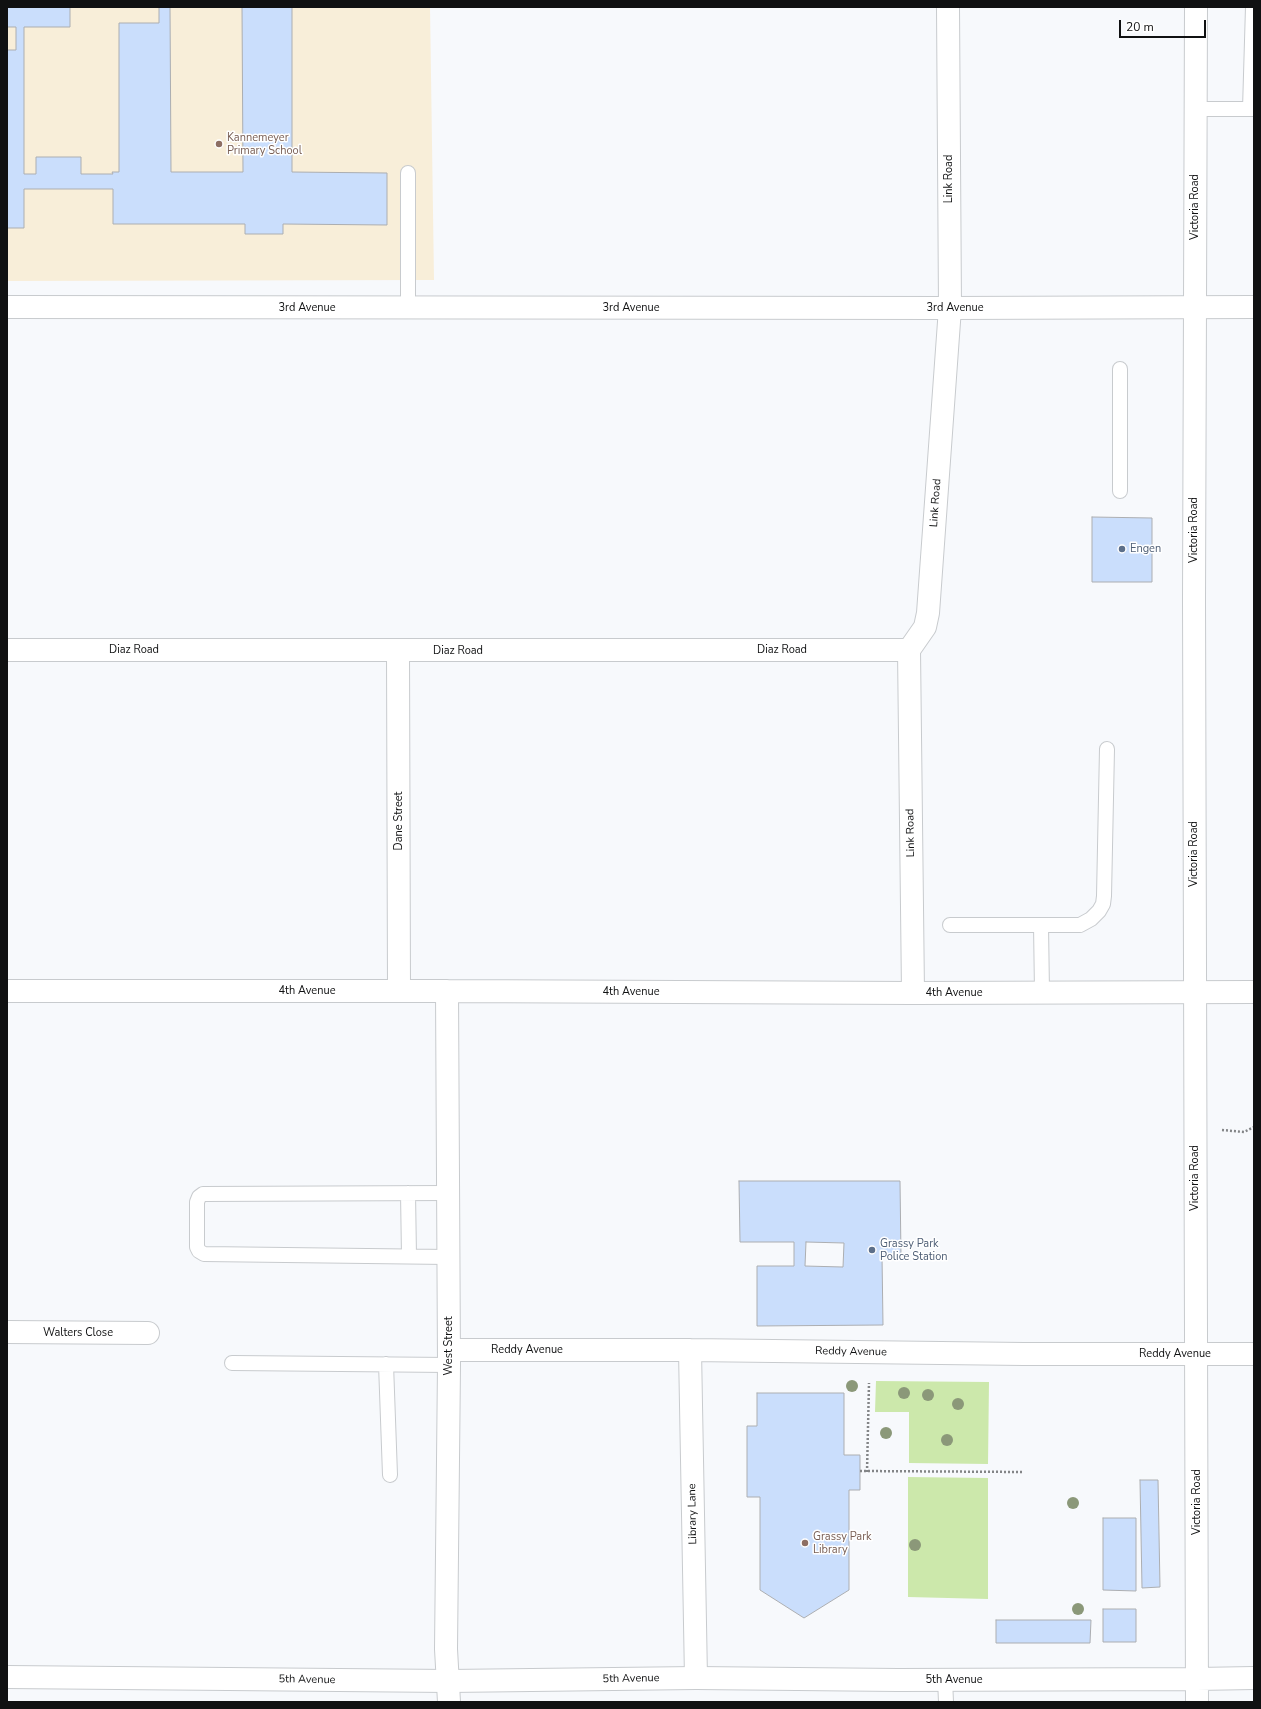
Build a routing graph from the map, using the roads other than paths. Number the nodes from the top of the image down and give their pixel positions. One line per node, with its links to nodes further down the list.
1 (948, 7): 11 (street, Link Road)
2 (1196, 7): 4 (street, Victoria Road)
3 (1253, 7): 5 (lane)
4 (1196, 109): 5 (lane); 8 (street, Victoria Road)
5 (1252, 109)
6 (408, 173): 10 (lane)
7 (7, 307): 10 (street, 3rd Avenue)
8 (1194, 307): 9 (street, 3rd Avenue); 11 (street, 3rd Avenue); 24 (street, Victoria Road)
9 (1254, 307)
10 (408, 308): 11 (street, 3rd Avenue)
11 (950, 308): 15 (street, Link Road)
12 (1120, 369): 13 (lane)
13 (1120, 491)
14 (7, 650): 16 (street, Diaz Road)
15 (909, 650): 16 (street, Diaz Road); 26 (street, Link Road)
16 (398, 651): 21 (street, Dane Street)
17 (1106, 749): 19 (lane)
18 (950, 925): 19 (lane)
19 (1041, 925): 23 (lane)
20 (7, 991): 21 (street, 4th Avenue)
21 (399, 991): 22 (street, 4th Avenue)
22 (446, 991): 26 (street, 4th Avenue); 28 (street, West Street)
23 (1042, 992): 24 (street, 4th Avenue); 26 (street, 4th Avenue)
24 (1194, 992): 25 (street, 4th Avenue); 35 (street, Victoria Road)
25 (1254, 992)
26 (913, 993)
27 (408, 1193): 28 (lane); 29 (lane); 29 (lane)
28 (448, 1193): 30 (street, West Street)
29 (409, 1256): 30 (lane)
30 (448, 1257): 36 (street, West Street)
31 (7, 1332): 32 (street, Walters Close)
32 (148, 1333)
33 (690, 1350): 35 (street, Reddy Avenue); 36 (street, Reddy Avenue); 41 (street, Library Lane)
34 (1254, 1354): 35 (street, Reddy Avenue)
35 (1196, 1355): 44 (street, Victoria Road)
36 (449, 1358): 38 (lane); 45 (street, West Street)
37 (232, 1364): 38 (lane)
38 (386, 1364): 39 (lane)
39 (390, 1475)
40 (7, 1677): 45 (street, 5th Avenue)
41 (696, 1678): 43 (street, 5th Avenue); 45 (street, 5th Avenue)
42 (1254, 1678): 44 (street, 5th Avenue)
43 (945, 1679): 44 (street, 5th Avenue); 46 (lane)
44 (1197, 1679): 47 (street, Victoria Road)
45 (449, 1692)
46 (946, 1702)
47 (1197, 1702)

